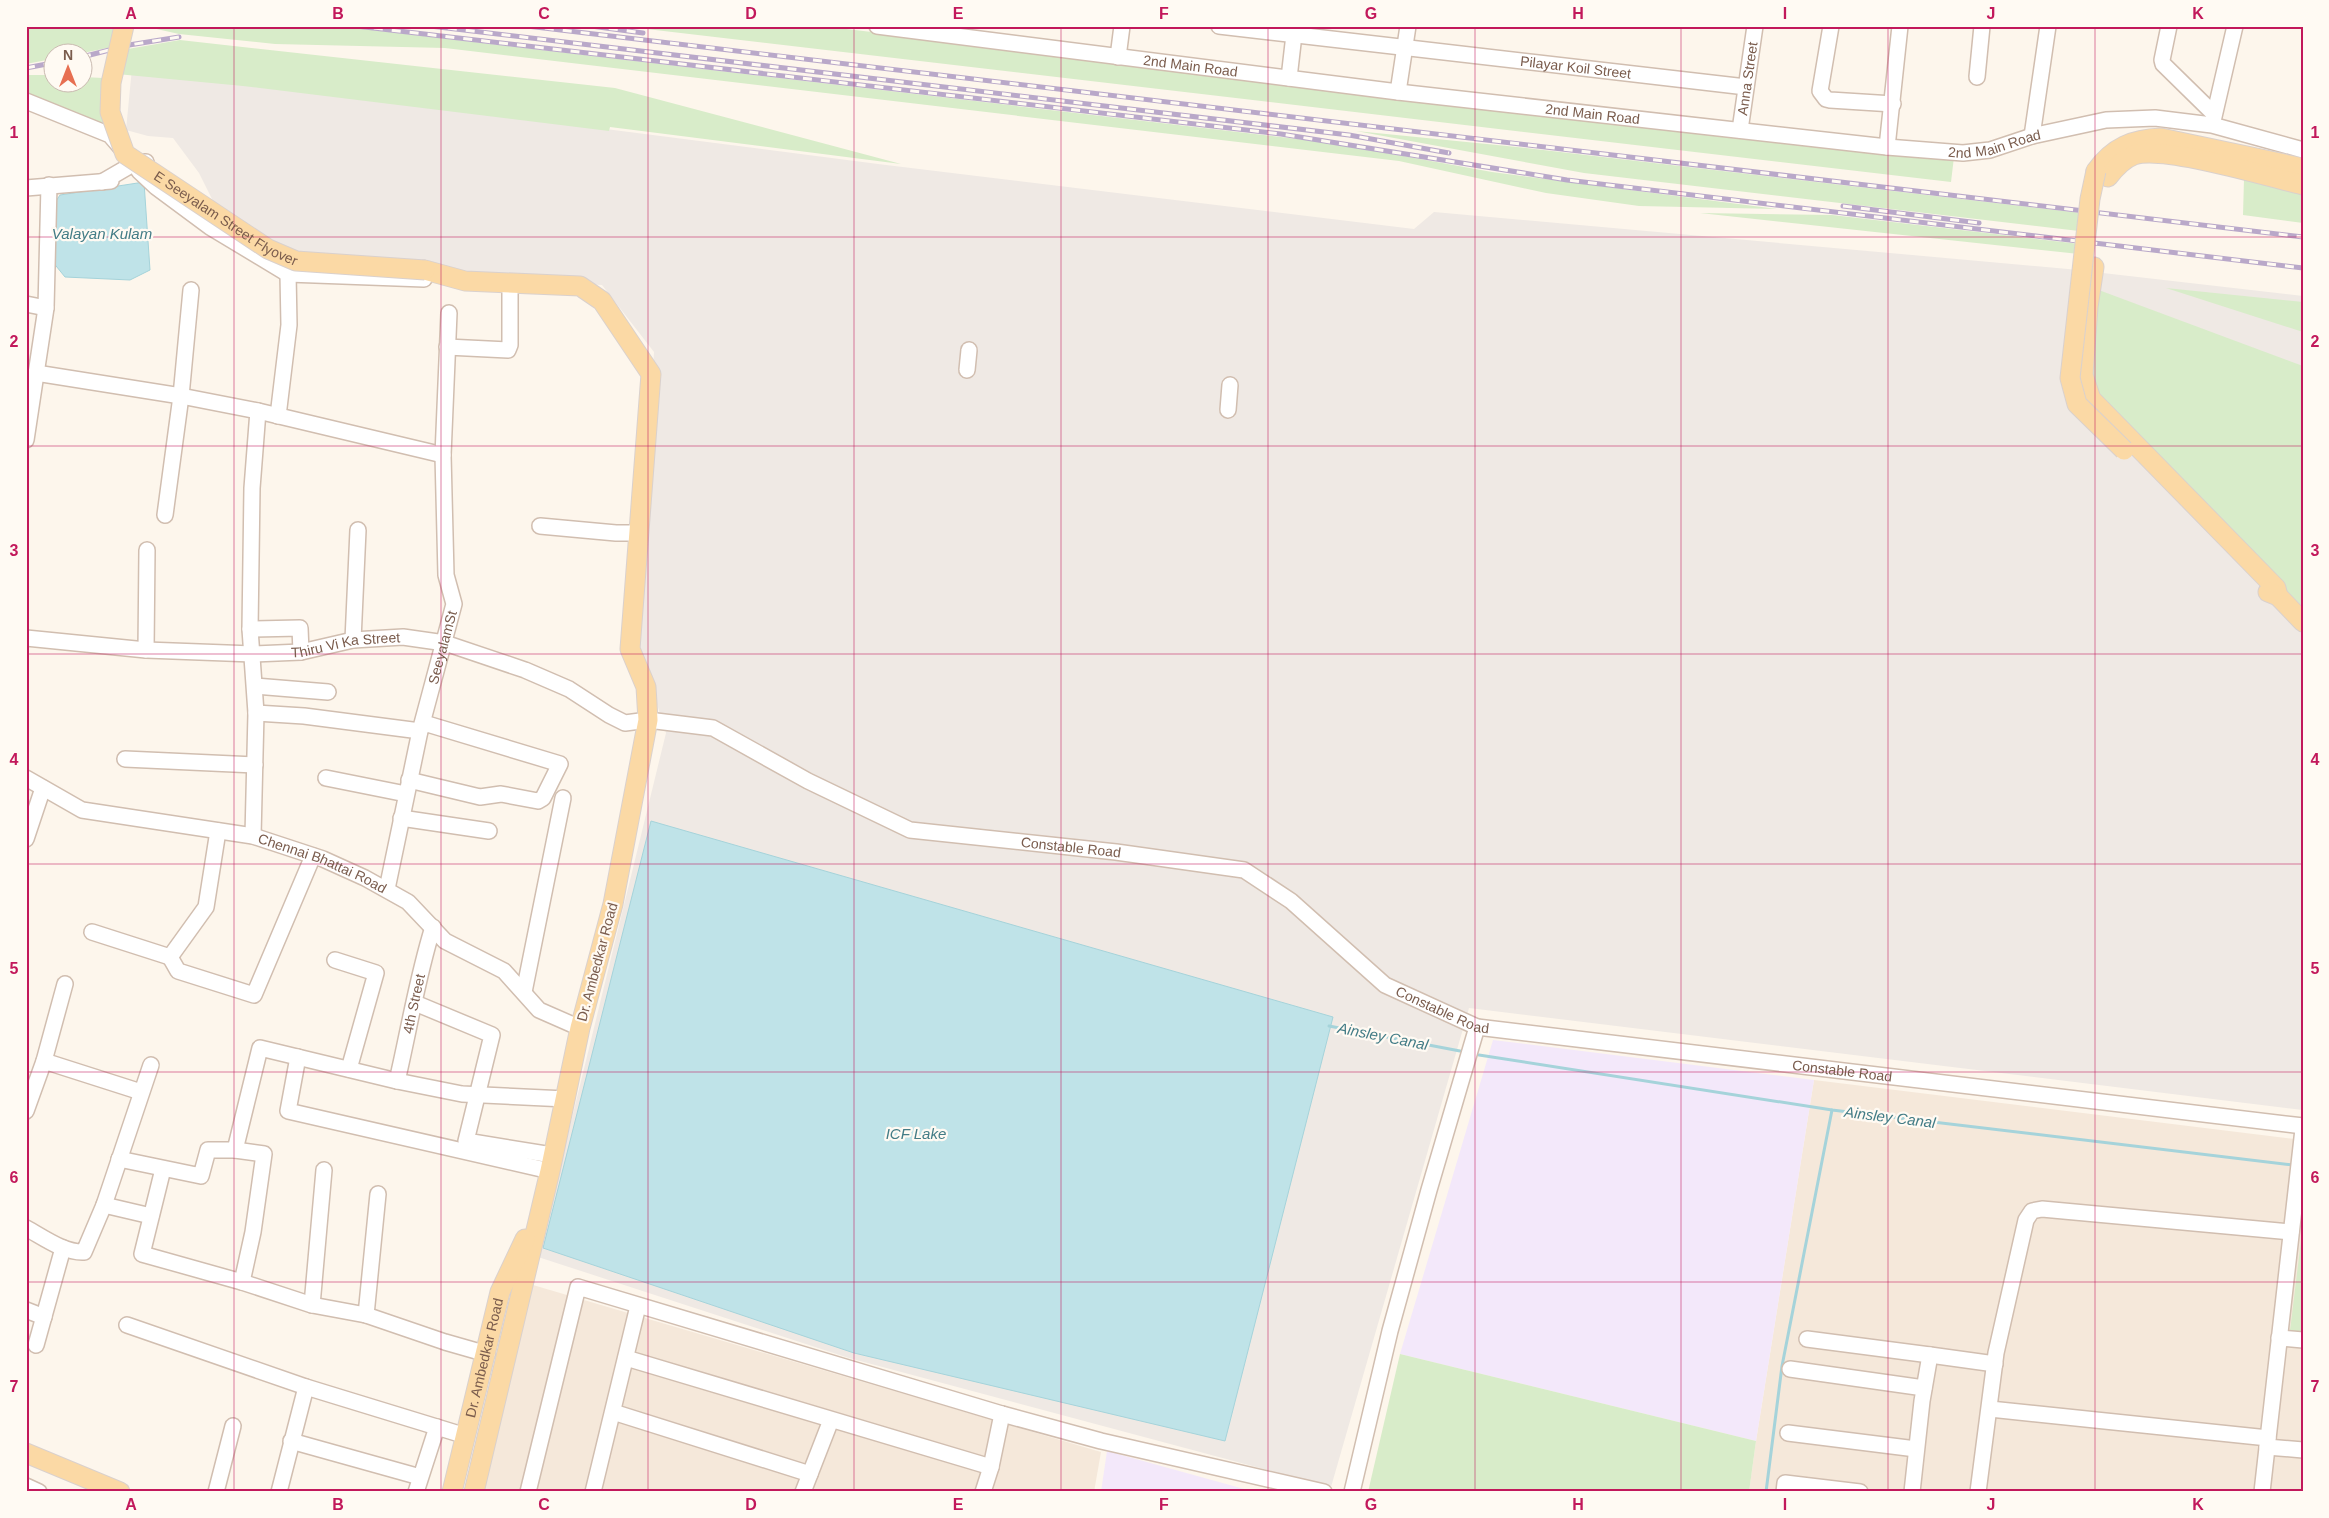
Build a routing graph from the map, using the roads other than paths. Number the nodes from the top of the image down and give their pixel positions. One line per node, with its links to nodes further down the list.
1 (124, 26): 34 (main road, E Seeyalam Street Flyover, bridge)
2 (878, 26): 15 (street, 2nd Main Road)
3 (1122, 26): 15 (street)
4 (1218, 26): 13 (street, Pilayar Koil Street)
5 (1408, 26): 14 (street)
6 (1755, 26): 18 (street, Anna Street)
7 (1831, 26): 21 (street)
8 (1900, 26): 21 (street)
9 (1982, 26): 16 (street)
10 (2048, 26): 24 (street)
11 (2169, 26): 22 (street)
12 (2234, 26): 22 (street)
13 (1295, 30): 14 (street, Pilayar Koil Street); 17 (street)
14 (1404, 46): 18 (street, Pilayar Koil Street); 19 (street)
15 (1118, 57): 17 (street, 2nd Main Road)
16 (1977, 77)
17 (1289, 78): 19 (street, 2nd Main Road)
18 (1746, 87): 23 (street, Anna Street)
19 (1398, 92): 23 (street, 2nd Main Road)
20 (26, 101): 27 (street)
21 (1893, 104): 25 (street)
22 (2213, 120): 24 (street, 2nd Main Road); 26 (street, 2nd Main Road)
23 (1740, 130): 25 (street, 2nd Main Road)
24 (2032, 136): 25 (street, 2nd Main Road)
25 (1887, 147)
26 (2303, 150)
27 (138, 168): 30 (street); 33 (street)
28 (2303, 168): 29 (main road)
29 (2102, 174): 31 (main road); 51 (main road); 51 (main road, bridge)
30 (49, 185): 32 (street); 38 (street)
31 (2303, 185)
32 (26, 188)
33 (288, 274): 34 (street); 49 (street)
34 (465, 281): 35 (main road, E Seeyalam Street Flyover)
35 (510, 283): 40 (street); 56 (main road, E Seeyalam Street Flyover)
36 (191, 290): 45 (street)
37 (26, 304): 38 (street)
38 (46, 308): 43 (street)
39 (449, 313): 40 (street, SeeyalamSt)
40 (447, 347): 52 (street, SeeyalamSt)
41 (969, 350): 42 (street)
42 (967, 370)
43 (36, 373): 45 (street); 48 (street)
44 (1230, 385): 46 (street)
45 (181, 396): 47 (street); 53 (street)
46 (1228, 410)
47 (258, 411): 49 (street); 59 (street)
48 (28, 413): 50 (street)
49 (278, 416): 52 (street)
50 (26, 440)
51 (2124, 441): 58 (main road)
52 (443, 455): 62 (street, SeeyalamSt)
53 (165, 515)
54 (540, 526): 56 (street)
55 (358, 530): 61 (street)
56 (639, 533): 69 (main road, Dr. Ambedkar Road)
57 (147, 550): 64 (street)
58 (2303, 622)
59 (250, 634): 63 (street); 65 (street)
60 (26, 638): 64 (street, Thiru Vi Ka Street)
61 (353, 640): 62 (street, Thiru Vi Ka Street); 63 (street, Thiru Vi Ka Street)
62 (445, 643): 69 (street, Thiru Vi Ka Street); 70 (street, SeeyalamSt)
63 (301, 645): 65 (street, Thiru Vi Ka Street)
64 (146, 650): 65 (street, Thiru Vi Ka Street)
65 (253, 654): 66 (street)
66 (255, 686): 67 (street); 68 (street)
67 (328, 692)
68 (256, 713): 70 (street); 72 (street)
69 (648, 720): 92 (street, Constable Road); 93 (main road, Dr. Ambedkar Road)
70 (422, 727): 75 (street, SeeyalamSt); 75 (street)
71 (125, 759): 72 (street)
72 (255, 765): 81 (street)
73 (26, 778): 76 (street, Chennai Bhattai Road)
74 (326, 778): 75 (street)
75 (408, 787): 78 (street, SeeyalamSt)
76 (43, 788): 79 (street, Chennai Bhattai Road); 82 (street)
77 (563, 798): 90 (street)
78 (401, 818): 80 (street); 84 (street, SeeyalamSt)
79 (218, 830): 81 (street, Chennai Bhattai Road); 87 (street)
80 (489, 831)
81 (253, 836): 83 (street, Chennai Bhattai Road)
82 (26, 839)
83 (313, 856): 84 (street, Chennai Bhattai Road); 87 (street)
84 (386, 889): 85 (street, Chennai Bhattai Road)
85 (432, 928): 90 (street, Chennai Bhattai Road); 91 (street, 4th Street)
86 (92, 932): 87 (street)
87 (170, 957)
88 (335, 960): 97 (street)
89 (65, 984): 95 (street)
90 (524, 992): 93 (street, Chennai Bhattai Road)
91 (415, 1003): 98 (street, 4th Street); 100 (street)
92 (1478, 1027): 103 (street, Constable Road); 163 (street)
93 (580, 1028): 101 (main road, Dr. Ambedkar Road)
94 (298, 1057): 97 (street); 104 (street); 106 (street)
95 (44, 1061): 99 (street); 102 (street)
96 (151, 1066): 99 (street)
97 (349, 1069): 98 (street)
98 (397, 1082): 100 (street)
99 (141, 1092): 105 (street)
100 (476, 1094): 101 (street); 106 (street)
101 (566, 1099): 106 (main road, Dr. Ambedkar Road)
102 (26, 1111)
103 (2303, 1128): 109 (street)
104 (235, 1150): 107 (street); 117 (street)
105 (119, 1159): 107 (street); 112 (street)
106 (551, 1163): 111 (main road, Dr. Ambedkar Road)
107 (163, 1168): 113 (street)
108 (324, 1170): 118 (street)
109 (2299, 1173): 115 (street)
110 (378, 1194): 121 (street)
111 (541, 1203): 128 (main road, Dr. Ambedkar Road); 157 (main road, Dr. Ambedkar Road)
112 (104, 1205): 113 (street); 116 (street)
113 (151, 1216): 117 (street)
114 (26, 1228): 116 (street)
115 (2291, 1232): 124 (street); 131 (street)
116 (63, 1248): 122 (street)
117 (242, 1282): 118 (street)
118 (312, 1305): 121 (street)
119 (638, 1306): 130 (street); 137 (street); 158 (street)
120 (26, 1310): 122 (street)
121 (366, 1315): 128 (street)
122 (44, 1317): 127 (street)
123 (127, 1325): 133 (street)
124 (2279, 1338): 126 (street); 144 (street)
125 (1807, 1339): 129 (street)
126 (2303, 1340)
127 (36, 1345)
128 (487, 1354): 142 (main road, Dr. Ambedkar Road)
129 (1930, 1355): 131 (street); 134 (street)
130 (626, 1358): 136 (street); 138 (street)
131 (1995, 1364): 135 (street)
132 (1790, 1369): 134 (street)
133 (306, 1387): 140 (street); 143 (street)
134 (1924, 1388): 145 (street)
135 (1990, 1409): 144 (street); 167 (street)
136 (613, 1412): 149 (street); 159 (street)
137 (1002, 1414): 148 (street); 162 (street)
138 (831, 1420): 148 (street); 149 (street)
139 (233, 1426): 154 (street)
140 (437, 1427): 142 (street); 150 (street)
141 (1788, 1432): 145 (street)
142 (466, 1436): 156 (main road, Dr. Ambedkar Road)
143 (291, 1441): 150 (street); 155 (street)
144 (2268, 1442): 146 (street); 168 (street)
145 (1916, 1449): 166 (street)
146 (2303, 1450)
147 (26, 1453): 153 (main road)
148 (991, 1467): 161 (street)
149 (810, 1474): 160 (street)
150 (418, 1485)
151 (26, 1486): 152 (street)
152 (40, 1492)
153 (120, 1492)
154 (216, 1492)
155 (279, 1492)
156 (452, 1492)
157 (474, 1492)
158 (528, 1492)
159 (593, 1492)
160 (804, 1492)
161 (983, 1492)
162 (1324, 1492)
163 (1352, 1492)
164 (1784, 1492): 165 (street)
165 (1860, 1492)
166 (1912, 1492)
167 (1978, 1492)
168 (2262, 1492)

